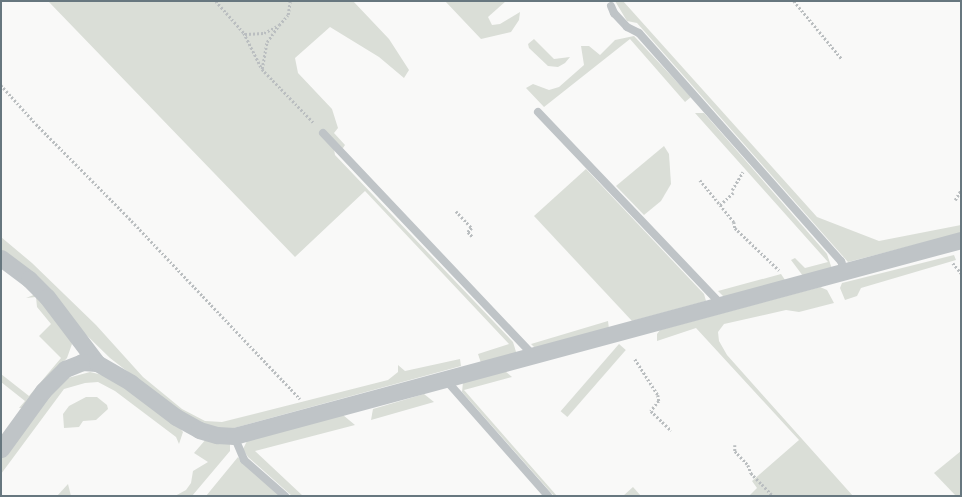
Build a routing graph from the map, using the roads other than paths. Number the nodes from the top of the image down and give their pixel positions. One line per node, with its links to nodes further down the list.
1 (612, 6): 6 (lane)
2 (538, 112): 7 (lane)
3 (323, 133): 8 (lane)
4 (961, 240): 6 (street)
5 (1, 258): 9 (street)
6 (845, 272): 7 (street)
7 (721, 305): 8 (street)
8 (534, 356): 10 (street)
9 (97, 364): 11 (street); 12 (street)
10 (444, 378): 11 (street); 14 (lane)
11 (234, 436): 13 (lane)
12 (1, 449)
13 (285, 496)
14 (548, 496)

